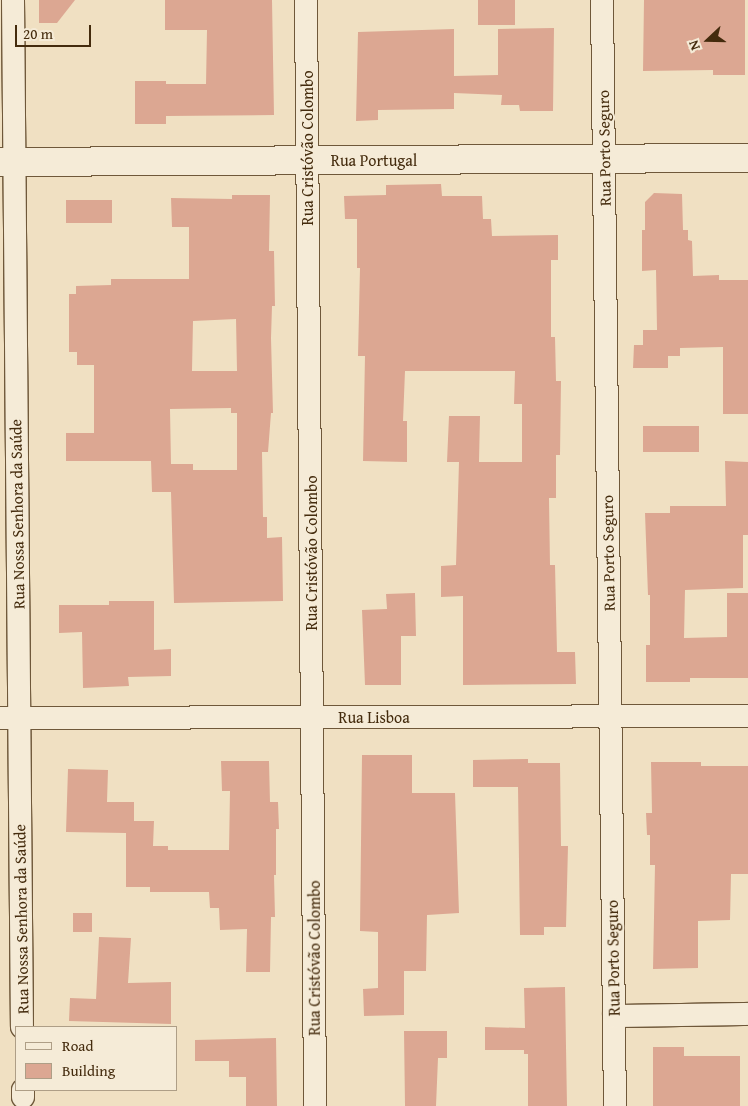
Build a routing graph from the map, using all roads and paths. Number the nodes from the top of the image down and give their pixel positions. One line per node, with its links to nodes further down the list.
1 (13, 0): 7 (street, Rua Nossa Senhora da Saúde)
2 (306, 0): 6 (street, Rua Cristóvão Colombo)
3 (602, 0): 4 (street, Rua Porto Seguro)
4 (604, 158): 5 (street, Rua Portugal); 6 (street, Rua Portugal); 8 (street, Rua Porto Seguro)
5 (748, 158)
6 (307, 161): 7 (street, Rua Portugal); 10 (street, Rua Cristóvão Colombo)
7 (7, 162): 11 (street, Rua Nossa Senhora da Saúde)
8 (610, 716): 9 (street, Rua Lisboa); 10 (street, Rua Lisboa); 13 (street, Rua Porto Seguro)
9 (748, 716)
10 (312, 717): 11 (street, Rua Lisboa); 15 (street, Rua Cristóvão Colombo)
11 (10, 718): 14 (street, Rua Nossa Senhora da Saúde)
12 (748, 1014): 13 (street)
13 (614, 1016): 16 (street, Rua Porto Seguro)
14 (22, 1026)
15 (315, 1106)
16 (615, 1106)

